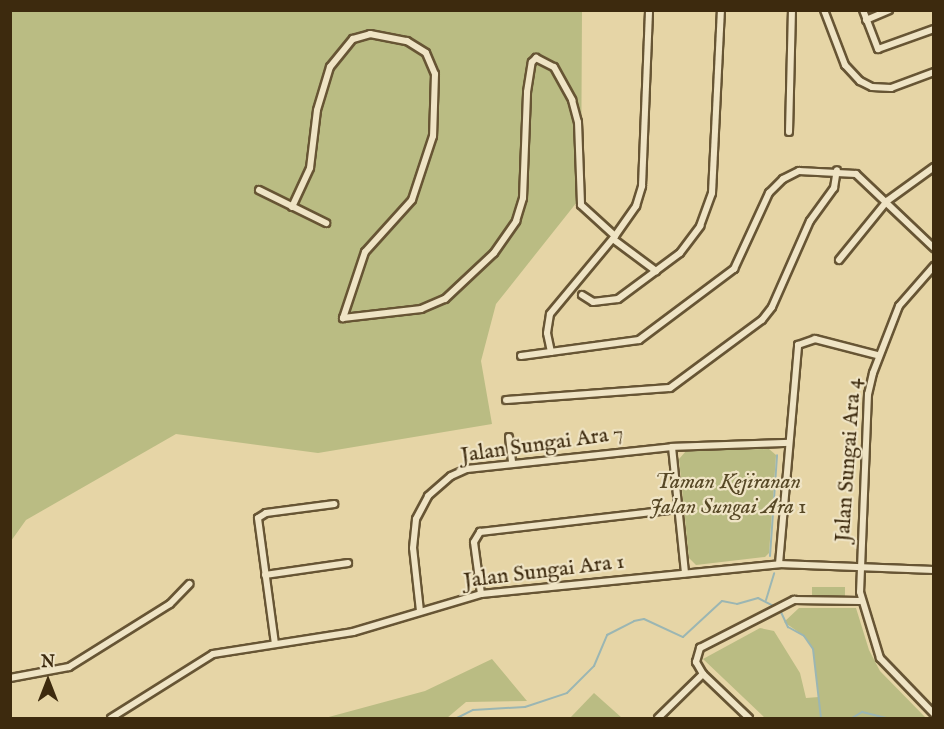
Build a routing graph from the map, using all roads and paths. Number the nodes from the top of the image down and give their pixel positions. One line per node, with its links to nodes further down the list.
1 (650, 10): 17 (street)
2 (721, 10): 21 (street)
3 (792, 10): 10 (street)
4 (825, 10): 9 (street)
5 (863, 10): 7 (street)
6 (889, 10): 7 (street)
7 (866, 20): 8 (street)
8 (933, 29)
9 (933, 72)
10 (789, 132)
11 (933, 167): 14 (street)
12 (837, 170): 14 (street); 23 (street); 26 (street)
13 (259, 190): 15 (street)
14 (886, 201): 18 (street); 19 (street)
15 (292, 207): 16 (street); 17 (street)
16 (326, 223)
17 (614, 237): 21 (street); 23 (street)
18 (933, 248)
19 (839, 260)
20 (933, 266): 25 (street, Jalan Sungai Ara 4)
21 (656, 271): 22 (street)
22 (582, 295)
23 (551, 352): 24 (street)
24 (521, 356)
25 (877, 356): 28 (street); 35 (street, Jalan Sungai Ara 4)
26 (506, 400)
27 (509, 437): 30 (street)
28 (788, 442): 29 (street, Jalan Sungai Ara 7); 34 (street)
29 (672, 447): 30 (street, Jalan Sungai Ara 7); 32 (street)
30 (513, 464): 42 (street, Jalan Sungai Ara 7)
31 (333, 504): 38 (street)
32 (678, 509): 37 (street); 40 (street)
33 (348, 564): 38 (street)
34 (779, 564): 35 (street, Jalan Sungai Ara 1); 37 (street, Jalan Sungai Ara 1)
35 (860, 567): 36 (street, Jalan Sungai Ara 1); 41 (street, Jalan Sungai Ara 4)
36 (933, 570)
37 (685, 573): 40 (street, Jalan Sungai Ara 1)
38 (265, 575): 43 (street)
39 (189, 584): 45 (street)
40 (481, 594): 42 (street, Jalan Sungai Ara 1)
41 (860, 601): 44 (street); 46 (street, Jalan Sungai Ara 4)
42 (420, 611): 43 (street, Jalan Sungai Ara 1)
43 (275, 644): 47 (street, Jalan Sungai Ara 1)
44 (703, 674): 48 (street); 49 (street)
45 (10, 678)
46 (933, 714)
47 (111, 718)
48 (658, 718)
49 (747, 718)

